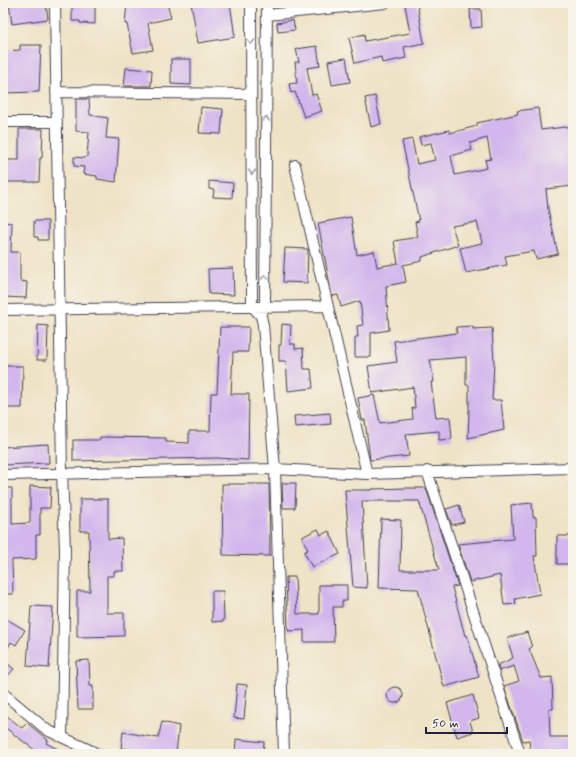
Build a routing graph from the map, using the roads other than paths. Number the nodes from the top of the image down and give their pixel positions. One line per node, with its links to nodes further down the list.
1 (55, 3): 6 (street)
2 (251, 3): 7 (street, one-way to 7)
3 (267, 3): 5 (street)
4 (385, 3): 5 (street)
5 (267, 15): 11 (street, one-way to 5)
6 (56, 92): 7 (street); 9 (street)
7 (252, 94): 12 (street, one-way to 12)
8 (3, 122): 9 (street)
9 (56, 122): 15 (street)
10 (294, 165): 13 (street)
11 (265, 305): 12 (street); 13 (street); 16 (street)
12 (252, 306): 15 (street); 16 (street)
13 (328, 306): 21 (street)
14 (3, 310): 15 (street)
15 (59, 310): 20 (street)
16 (261, 316): 18 (street)
17 (573, 468): 19 (street)
18 (275, 469): 20 (street); 21 (street); 26 (street)
19 (427, 471): 21 (street); 27 (street)
20 (62, 473): 22 (street); 24 (street)
21 (367, 474)
22 (3, 475)
23 (3, 693): 24 (street)
24 (62, 737): 25 (street)
25 (98, 754)
26 (284, 754)
27 (520, 754)

